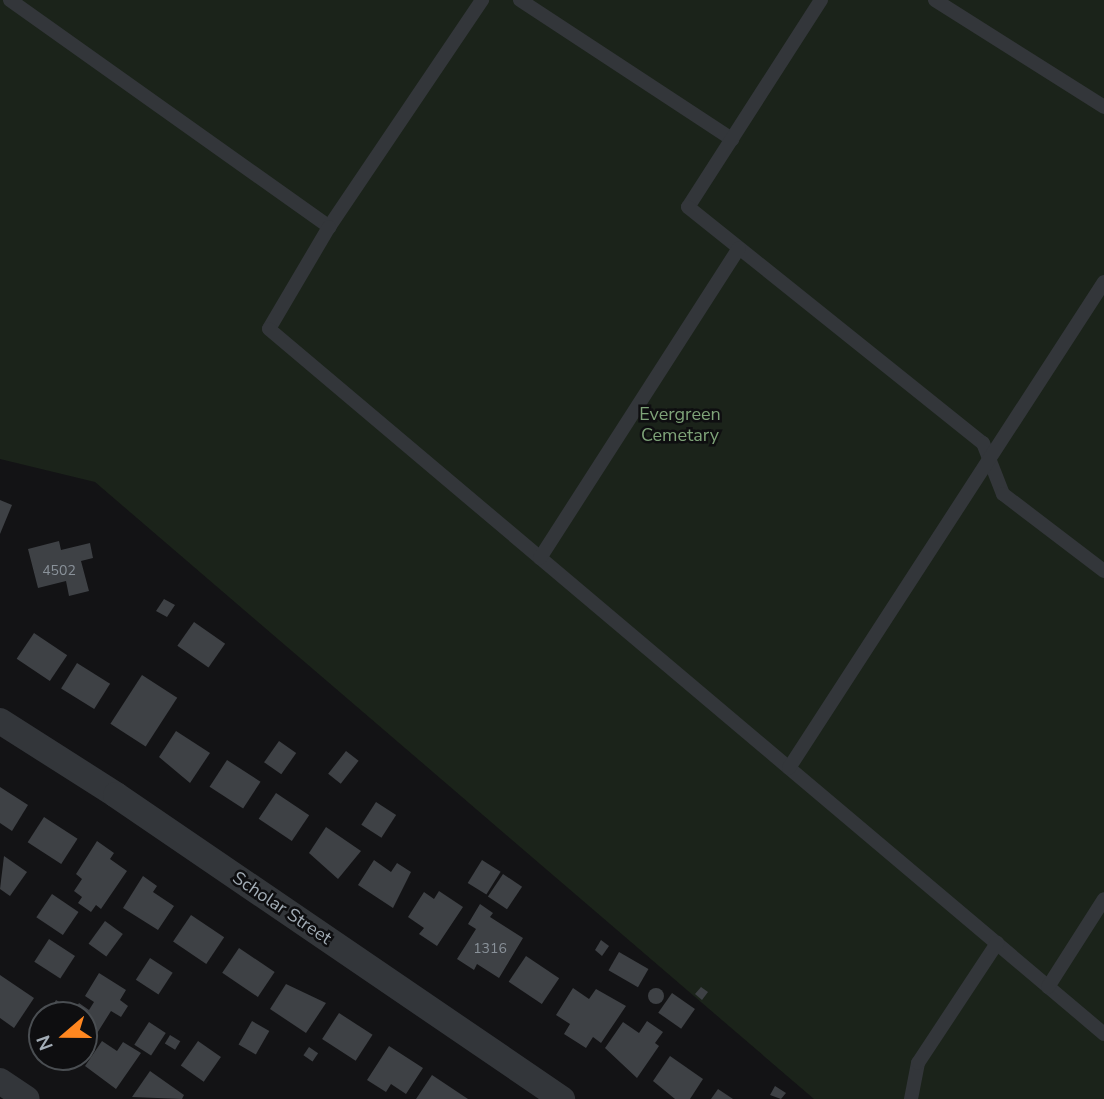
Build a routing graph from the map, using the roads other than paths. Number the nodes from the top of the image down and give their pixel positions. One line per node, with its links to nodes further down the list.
1 (10, 0): 8 (lane)
2 (482, 0): 8 (lane)
3 (520, 0): 7 (lane)
4 (821, 0): 7 (lane)
5 (935, 0): 6 (lane)
6 (1104, 107)
7 (732, 139): 9 (lane)
8 (329, 227): 12 (lane)
9 (739, 248): 11 (lane); 12 (lane)
10 (1104, 282): 11 (lane)
11 (989, 458): 13 (lane); 15 (lane)
12 (540, 558): 15 (lane)
13 (1104, 571)
14 (0, 721): 22 (street, Scholar Street)
15 (789, 768): 17 (lane)
16 (1104, 900): 18 (lane)
17 (997, 943): 18 (lane); 23 (lane)
18 (1048, 987): 19 (lane)
19 (1104, 1034)
20 (0, 1081): 21 (street)
21 (27, 1099)
22 (562, 1099)
23 (911, 1099)

